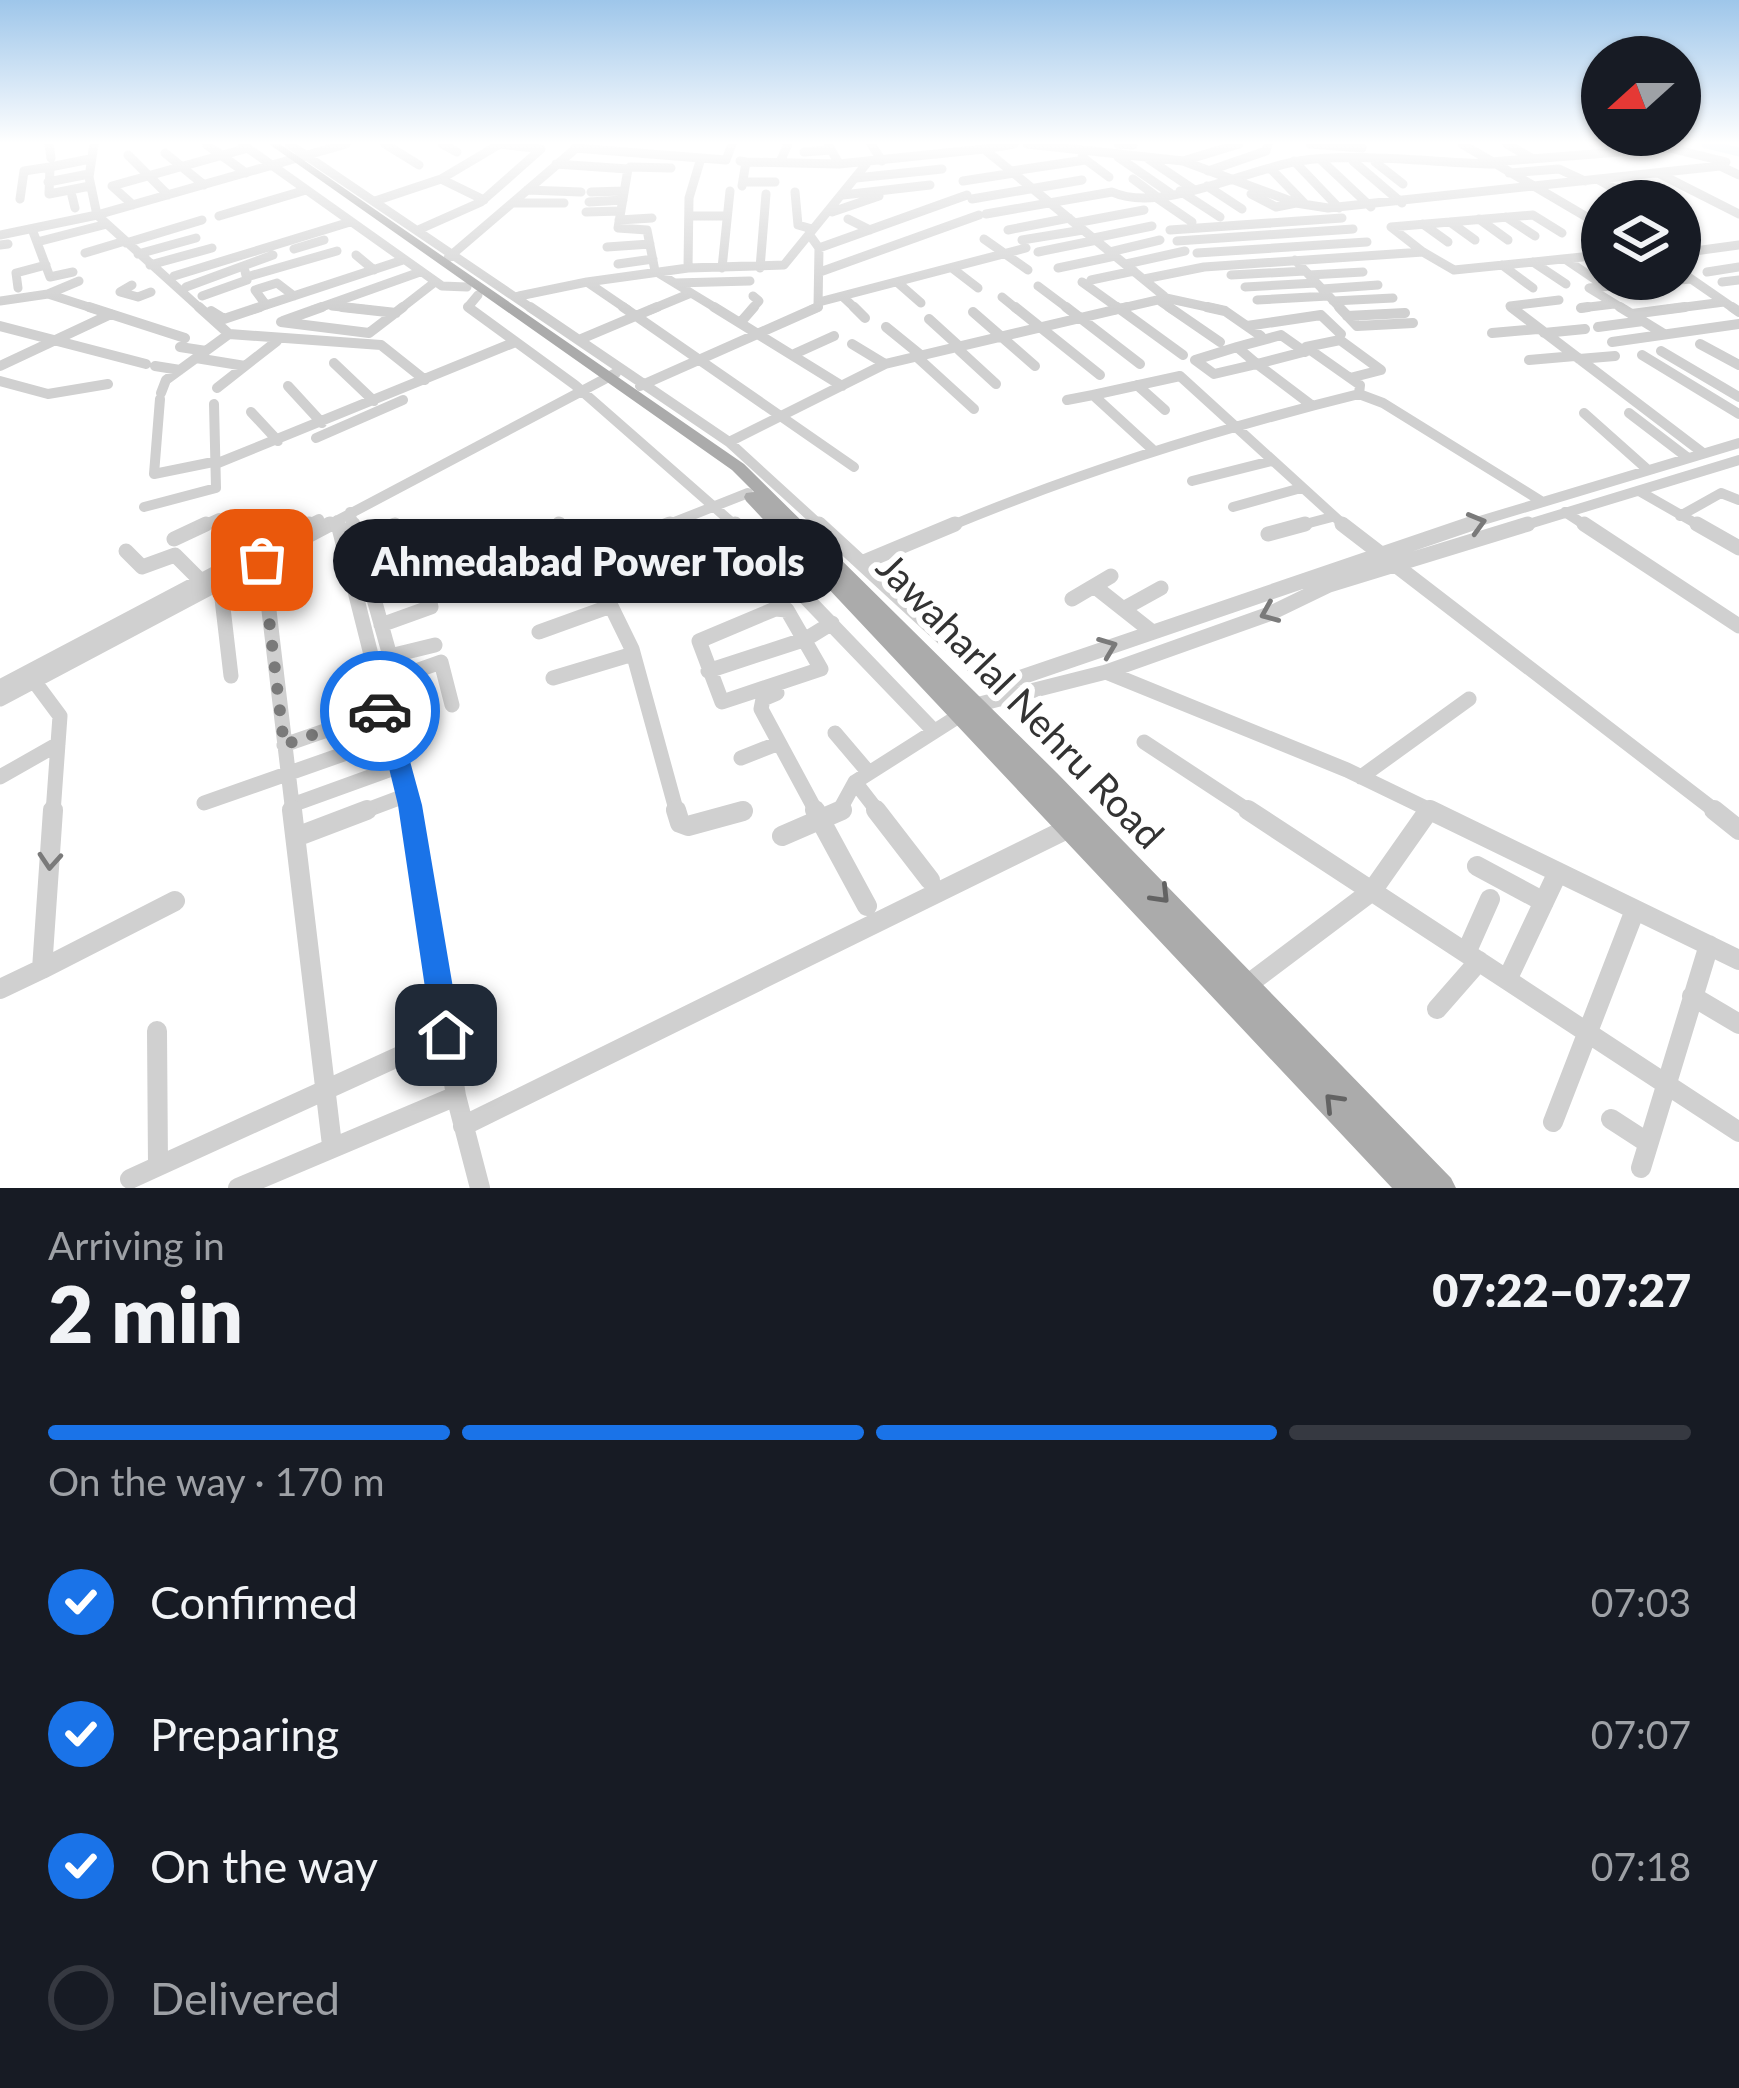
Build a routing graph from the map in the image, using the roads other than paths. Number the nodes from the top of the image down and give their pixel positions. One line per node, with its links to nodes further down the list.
1 (79, 199): 41 (street)
2 (94, 199): 56 (street)
3 (127, 199): 46 (street)
4 (152, 199): 46 (street)
5 (275, 199): 57 (street)
6 (319, 199): 67 (street)
7 (348, 199): 174 (main road, Jawaharlal Nehru Road)
8 (358, 199): 124 (main road, Jawaharlal Nehru Road)
9 (372, 199): 39 (street)
10 (380, 199): 39 (street)
11 (518, 199): 42 (street)
12 (572, 199): 42 (street)
13 (589, 199): 40 (street)
14 (589, 199): 40 (street)
15 (690, 199): 58 (street)
16 (729, 199): 59 (street)
17 (766, 199): 141 (street)
18 (797, 199): 82 (street)
19 (838, 199): 52 (street)
20 (868, 199): 52 (street)
21 (905, 199): 48 (street)
22 (960, 199): 48 (street)
23 (1047, 199): 43 (street)
24 (1072, 199): 43 (street)
25 (1134, 199): 38 (street)
26 (1160, 199): 68 (street)
27 (1188, 199): 61 (street)
28 (1223, 199): 60 (street)
29 (1261, 199): 45 (street)
30 (1297, 199): 45 (street)
31 (1326, 199): 50 (street)
32 (1361, 199): 47 (street)
33 (1398, 199): 44 (street)
34 (1433, 199): 44 (street)
35 (1554, 199): 54 (street)
36 (1710, 199): 55 (street)
37 (484, 200): 78 (street)
38 (1130, 200): 49 (street)
39 (375, 201): 78 (street)
40 (623, 201): 63 (street); 103 (street)
41 (74, 202)
42 (514, 203): 124 (street)
43 (1051, 203): 72 (street); 151 (street)
44 (1402, 203): 47 (street)
45 (1301, 204): 50 (street)
46 (133, 205): 56 (street)
47 (1369, 207): 50 (street); 75 (street)
48 (926, 210): 79 (street)
49 (1144, 210): 72 (street); 92 (street)
50 (1336, 211): 69 (street); 77 (street)
51 (1272, 212): 69 (street)
52 (827, 213): 82 (street)
53 (189, 214): 90 (street)
54 (1581, 214)
55 (1739, 214)
56 (97, 215): 71 (street); 76 (street)
57 (219, 216)
58 (689, 216): 59 (street); 139 (street)
59 (728, 216): 140 (street)
60 (1243, 216): 69 (street); 74 (street); 85 (street)
61 (1220, 217)
62 (1506, 217): 65 (street); 84 (street); 86 (street)
63 (652, 218)
64 (848, 219): 79 (street)
65 (1479, 219): 70 (street); 95 (street)
66 (202, 220): 90 (street)
67 (350, 222): 87 (street); 129 (street)
68 (1192, 222)
69 (1282, 222): 83 (street)
70 (1450, 222): 73 (street); 94 (street)
71 (107, 224): 90 (street); 98 (street)
72 (1076, 224): 80 (street); 92 (street); 108 (street)
73 (1424, 224): 75 (street); 100 (street)
74 (1211, 227): 81 (street); 89 (street)
75 (1391, 227): 116 (street)
76 (32, 229): 96 (street); 98 (street)
77 (1353, 229): 83 (street); 99 (street)
78 (418, 230): 124 (street)
79 (870, 230): 110 (street)
80 (1008, 230)
81 (1170, 230)
82 (810, 231): 110 (street); 141 (street)
83 (1293, 233): 85 (street); 105 (street)
84 (1562, 233)
85 (1259, 236): 89 (street); 111 (street)
86 (1535, 236)
87 (320, 237): 106 (street); 120 (street)
88 (196, 238): 102 (street)
89 (1221, 238): 97 (street); 112 (street)
90 (123, 239): 101 (street); 117 (street); 119 (street)
91 (984, 239): 121 (street)
92 (1095, 239): 108 (street); 122 (street)
93 (1160, 240): 122 (street)
94 (1474, 240)
95 (1508, 240)
96 (2, 241)
97 (1177, 241)
98 (37, 242): 138 (street)
99 (1367, 242): 105 (street); 123 (street)
100 (1448, 242)
101 (99, 243)
102 (178, 243): 115 (street); 119 (street)
103 (650, 244): 107 (street); 136 (street)
104 (1739, 245): 113 (street)
105 (1305, 246): 111 (street); 126 (street)
106 (285, 247): 128 (street); 135 (street); 156 (street)
107 (608, 247)
108 (1028, 247): 121 (street)
109 (212, 248): 115 (street)
110 (819, 248): 151 (street)
111 (1270, 248): 112 (street); 130 (street)
112 (1232, 250): 118 (street); 133 (street)
113 (1701, 250)
114 (1185, 251): 152 (street)
115 (189, 252): 134 (street)
116 (1423, 252): 123 (street); 137 (street)
117 (85, 253)
118 (1197, 253)
119 (138, 254): 134 (street)
120 (346, 254): 135 (street); 144 (street)
121 (1004, 254): 142 (street); 145 (street)
122 (1113, 254): 143 (street); 152 (street)
123 (1380, 254): 126 (street)
124 (449, 257): 179 (street); 257 (main road, Jawaharlal Nehru Road)
125 (1581, 257): 127 (street)
126 (1317, 259): 130 (street)
127 (1565, 259): 131 (street); 146 (street)
128 (258, 260): 147 (street); 149 (street)
129 (403, 260): 144 (street); 150 (street)
130 (1289, 261): 133 (street); 168 (street)
131 (1533, 262): 137 (street); 164 (street)
132 (618, 264): 136 (street)
133 (1243, 264): 152 (street)
134 (150, 265): 216 (street)
135 (308, 265): 147 (street); 163 (street)
136 (654, 265): 139 (street); 159 (street); 162 (street)
137 (1502, 265): 173 (street)
138 (46, 266): 171 (street); 177 (street)
139 (688, 268): 140 (street)
140 (722, 268): 141 (street)
141 (760, 268)
142 (952, 268): 160 (street); 172 (street)
143 (1058, 268)
144 (374, 270): 163 (street)
145 (1028, 270)
146 (1581, 270)
147 (271, 271): 149 (street)
148 (1738, 271): 154 (street); 161 (street)
149 (246, 272): 169 (street); 193 (street)
150 (420, 272): 158 (street); 194 (street)
151 (820, 272): 189 (street)
152 (1134, 272): 183 (street); 197 (street)
153 (1363, 272): 168 (street)
154 (1707, 272)
155 (1231, 275): 168 (street)
156 (174, 276)
157 (750, 281): 162 (street)
158 (435, 282): 174 (street); 199 (street)
159 (586, 282): 179 (street); 202 (street)
160 (897, 282): 181 (street); 190 (street)
161 (1722, 282)
162 (675, 283): 176 (street)
163 (331, 284): 178 (street)
164 (1566, 284)
165 (1378, 285): 168 (street)
166 (1701, 285): 192 (street)
167 (1038, 286): 204 (street)
168 (1319, 286): 170 (street); 184 (street); 185 (street); 205 (street)
169 (186, 287)
170 (1245, 287)
171 (17, 288)
172 (978, 288)
173 (1534, 288)
174 (473, 291): 228 (street); 257 (main road, Jawaharlal Nehru Road)
175 (151, 292): 196 (street)
176 (691, 293): 202 (street); 208 (street)
177 (48, 294): 188 (street); 196 (street)
178 (294, 296): 193 (street); 193 (street)
179 (519, 296): 223 (street)
180 (753, 296): 208 (street)
181 (842, 296): 189 (street); 203 (street)
182 (1002, 297): 213 (street)
183 (1161, 298): 197 (street); 211 (street); 225 (street)
184 (1393, 298)
185 (1257, 300)
186 (1559, 300): 214 (street)
187 (1608, 300): 191 (street)
188 (0, 301)
189 (819, 302): 217 (street)
190 (921, 303)
191 (1614, 304): 195 (street); 201 (street)
192 (1733, 304): 201 (street)
193 (266, 305)
194 (326, 306): 199 (street); 199 (street)
195 (1581, 308)
196 (97, 309): 200 (street)
197 (1120, 309): 204 (street); 239 (street)
198 (974, 312): 222 (street)
199 (396, 313)
200 (111, 314): 227 (street); 237 (street)
201 (1631, 314): 207 (street)
202 (633, 317): 223 (street); 245 (street)
203 (865, 318)
204 (1082, 318): 213 (street); 249 (street)
205 (1409, 318)
206 (929, 319): 233 (street)
207 (1643, 321): 214 (street); 219 (street)
208 (740, 322): 217 (street)
209 (1739, 324): 219 (street)
210 (0, 326): 227 (street)
211 (1247, 326): 218 (street); 221 (street)
212 (886, 327): 242 (street)
213 (1040, 328): 222 (street); 256 (street)
214 (1541, 331): 215 (street); 243 (street)
215 (1492, 333)
216 (229, 334): 224 (street); 237 (street)
217 (759, 334): 238 (street); 245 (street)
218 (1341, 334)
219 (1664, 334): 226 (street)
220 (834, 336): 238 (street)
221 (1261, 336)
222 (1004, 338): 233 (street); 253 (street)
223 (581, 339): 257 (street)
224 (277, 340): 247 (street); 259 (street)
225 (1220, 342)
226 (1612, 342)
227 (52, 343): 254 (street); 255 (street)
228 (514, 343): 257 (street); 259 (street)
229 (852, 344): 248 (street)
230 (1700, 344): 236 (street)
231 (1237, 347): 234 (street); 250 (street); 250 (street)
232 (1732, 348): 236 (street)
233 (960, 349): 242 (street); 262 (street)
234 (1308, 351): 250 (street); 258 (street); 258 (street)
235 (1661, 351): 270 (street)
236 (1714, 352): 251 (street)
237 (201, 355): 247 (street); 255 (street)
238 (792, 355): 265 (street)
239 (1183, 355)
240 (1642, 355): 282 (street)
241 (1615, 356): 243 (street)
242 (921, 357): 248 (street); 276 (street)
243 (1577, 358): 244 (street); 293 (street)
244 (1529, 360)
245 (696, 362): 266 (street); 283 (street)
246 (334, 363): 273 (street)
247 (247, 364): 252 (street); 267 (street)
248 (885, 364): 265 (street)
249 (1140, 364)
250 (1257, 364): 275 (street)
251 (1739, 365)
252 (268, 366)
253 (1035, 366)
254 (0, 367)
255 (180, 370): 297 (street)
256 (1100, 375)
257 (601, 377): 266 (main road, Jawaharlal Nehru Road); 303 (main road, Jawaharlal Nehru Road); 306 (street); 310 (street); 321 (street)
258 (1350, 379): 268 (street)
259 (425, 380): 273 (street)
260 (0, 382): 261 (street)
261 (108, 384)
262 (996, 385)
263 (1137, 385): 269 (street); 277 (street); 287 (street)
264 (288, 386): 286 (street)
265 (842, 386): 283 (street)
266 (638, 387): 290 (street); 362 (main road, Jawaharlal Nehru Road)
267 (217, 388)
268 (1359, 394): 275 (street); 304 (street)
269 (1094, 395): 272 (street); 284 (street)
270 (1739, 398)
271 (403, 400): 279 (street)
272 (1067, 400)
273 (374, 401): 279 (street)
274 (214, 404): 297 (street)
275 (1310, 404): 287 (street)
276 (974, 409)
277 (1165, 410)
278 (251, 412): 289 (street)
279 (362, 412): 286 (street); 288 (street)
280 (1584, 413): 299 (street)
281 (1629, 413): 294 (street)
282 (1739, 414)
283 (780, 417): 290 (street); 298 (street)
284 (1117, 417): 285 (street); 292 (street)
285 (1098, 422)
286 (322, 423): 289 (street)
287 (1232, 425): 292 (street); 296 (street)
288 (316, 438)
289 (278, 441): 297 (street)
290 (729, 442): 324 (street)
291 (1739, 443): 293 (street)
292 (1152, 449): 324 (street)
293 (1703, 453): 294 (street)
294 (1688, 458): 299 (street)
295 (1739, 460): 302 (street)
296 (1271, 461): 300 (street); 301 (street)
297 (218, 462): 307 (street)
298 (854, 467)
299 (1648, 470): 304 (street)
300 (1192, 481)
301 (1301, 488): 308 (street); 312 (street)
302 (1639, 491): 309 (street); 311 (street)
303 (748, 493): 306 (street); 336 (main road, Jawaharlal Nehru Road)
304 (1544, 500): 309 (street); 320 (street, one-way to 304)
305 (1739, 500): 311 (street)
306 (716, 505): 322 (street); 338 (street)
307 (144, 506)
308 (1233, 507)
309 (1567, 513): 326 (street); 344 (street)
310 (344, 516): 317 (street); 321 (street); 355 (street)
311 (1680, 516): 318 (street)
312 (1332, 517): 315 (street); 320 (street)
313 (558, 523): 322 (street)
314 (395, 525): 317 (street)
315 (1268, 534)
316 (174, 538): 321 (street)
317 (358, 539): 327 (street)
318 (1739, 548)
319 (126, 551): 330 (street)
320 (1374, 553): 326 (street); 345 (street)
321 (258, 557): 330 (street); 332 (street); 370 (street)
322 (584, 558): 331 (street); 333 (street)
323 (415, 559): 327 (street)
324 (864, 562): 358 (street)
325 (650, 563): 331 (street)
326 (1392, 564): 351 (street, one-way to 351); 384 (street)
327 (368, 575): 343 (street)
328 (1111, 576): 334 (street)
329 (424, 579): 343 (street)
330 (201, 581): 357 (street)
331 (598, 581): 339 (street)
332 (220, 582): 352 (street); 354 (street)
333 (516, 583)
334 (1094, 586): 337 (street); 340 (street)
335 (1161, 588): 340 (street)
336 (845, 591): 338 (street); 362 (main road, Jawaharlal Nehru Road)
337 (1072, 598)
338 (815, 605): 342 (street)
339 (611, 606): 346 (street); 349 (street)
340 (1123, 609): 345 (street)
341 (425, 610): 343 (street)
342 (832, 622): 347 (street); 364 (street)
343 (382, 625): 348 (street)
344 (1739, 626)
345 (1151, 631): 358 (street, one-way to 345)
346 (539, 632)
347 (806, 639): 350 (street); 350 (street); 350 (street)
348 (436, 645)
349 (633, 654): 353 (street); 381 (street)
350 (708, 671)
351 (1106, 672): 358 (street); 376 (street)
352 (231, 676)
353 (553, 678)
354 (34, 681): 359 (street); 369 (street)
355 (379, 684): 361 (street); 363 (street)
356 (799, 685): 368 (street)
357 (0, 687)
358 (1004, 694): 362 (street)
359 (0, 699)
360 (1468, 699): 376 (street)
361 (452, 705)
362 (969, 709): 364 (street); 383 (main road, Jawaharlal Nehru Road); 401 (main road, Jawaharlal Nehru Road, one-way to 401)
363 (385, 710): 366 (street); 370 (street)
364 (934, 731): 375 (street)
365 (836, 733): 375 (street)
366 (392, 737): 372 (street); 373 (street)
367 (1144, 742): 390 (street)
368 (779, 743): 371 (street); 382 (street)
369 (58, 744): 374 (street); 399 (street, one-way to 399)
370 (284, 745): 373 (street)
371 (741, 758)
372 (400, 766): 377 (street); 379 (street)
373 (288, 775): 378 (street); 379 (street)
374 (0, 776)
375 (862, 777): 382 (street); 389 (street)
376 (1360, 777): 380 (street)
377 (407, 795): 386 (street); 408 (street)
378 (204, 803)
379 (292, 805): 386 (street)
380 (1429, 810): 388 (street); 390 (street)
381 (743, 811)
382 (820, 819): 385 (street); 394 (street)
383 (1070, 828): 414 (street); 423 (main road, Jawaharlal Nehru Road, one-way to 383)
384 (1739, 830)
385 (782, 836)
386 (296, 837): 410 (street)
387 (1477, 866): 393 (street)
388 (1558, 872): 393 (street); 395 (street)
389 (930, 880)
390 (1372, 891): 397 (street); 401 (street)
391 (1490, 898): 397 (street)
392 (175, 901): 399 (street)
393 (1544, 902): 400 (street)
394 (867, 906)
395 (1636, 910): 396 (street); 407 (street)
396 (1708, 945): 398 (street); 403 (street)
397 (1472, 957): 400 (street); 404 (street)
398 (1739, 960)
399 (42, 969): 402 (street)
400 (1508, 980): 407 (street)
401 (1247, 985): 424 (main road, Jawaharlal Nehru Road)
402 (0, 989)
403 (1692, 996): 405 (street); 409 (street)
404 (1437, 1009)
405 (1739, 1024)
406 (157, 1031): 418 (street)
407 (1589, 1034): 409 (street); 413 (street)
408 (446, 1035): 410 (street); 411 (street)
409 (1664, 1082): 415 (street); 416 (street)
410 (326, 1088): 417 (street); 418 (street)
411 (456, 1096): 414 (street); 417 (street)
412 (1611, 1119): 416 (street)
413 (1553, 1122)
414 (464, 1126): 422 (street)
415 (1739, 1132)
416 (1648, 1142): 419 (street)
417 (332, 1144): 421 (street)
418 (158, 1166): 420 (street)
419 (1641, 1168)
420 (130, 1179)
421 (238, 1188)
422 (480, 1188)
423 (1412, 1188)
424 (1441, 1188)

